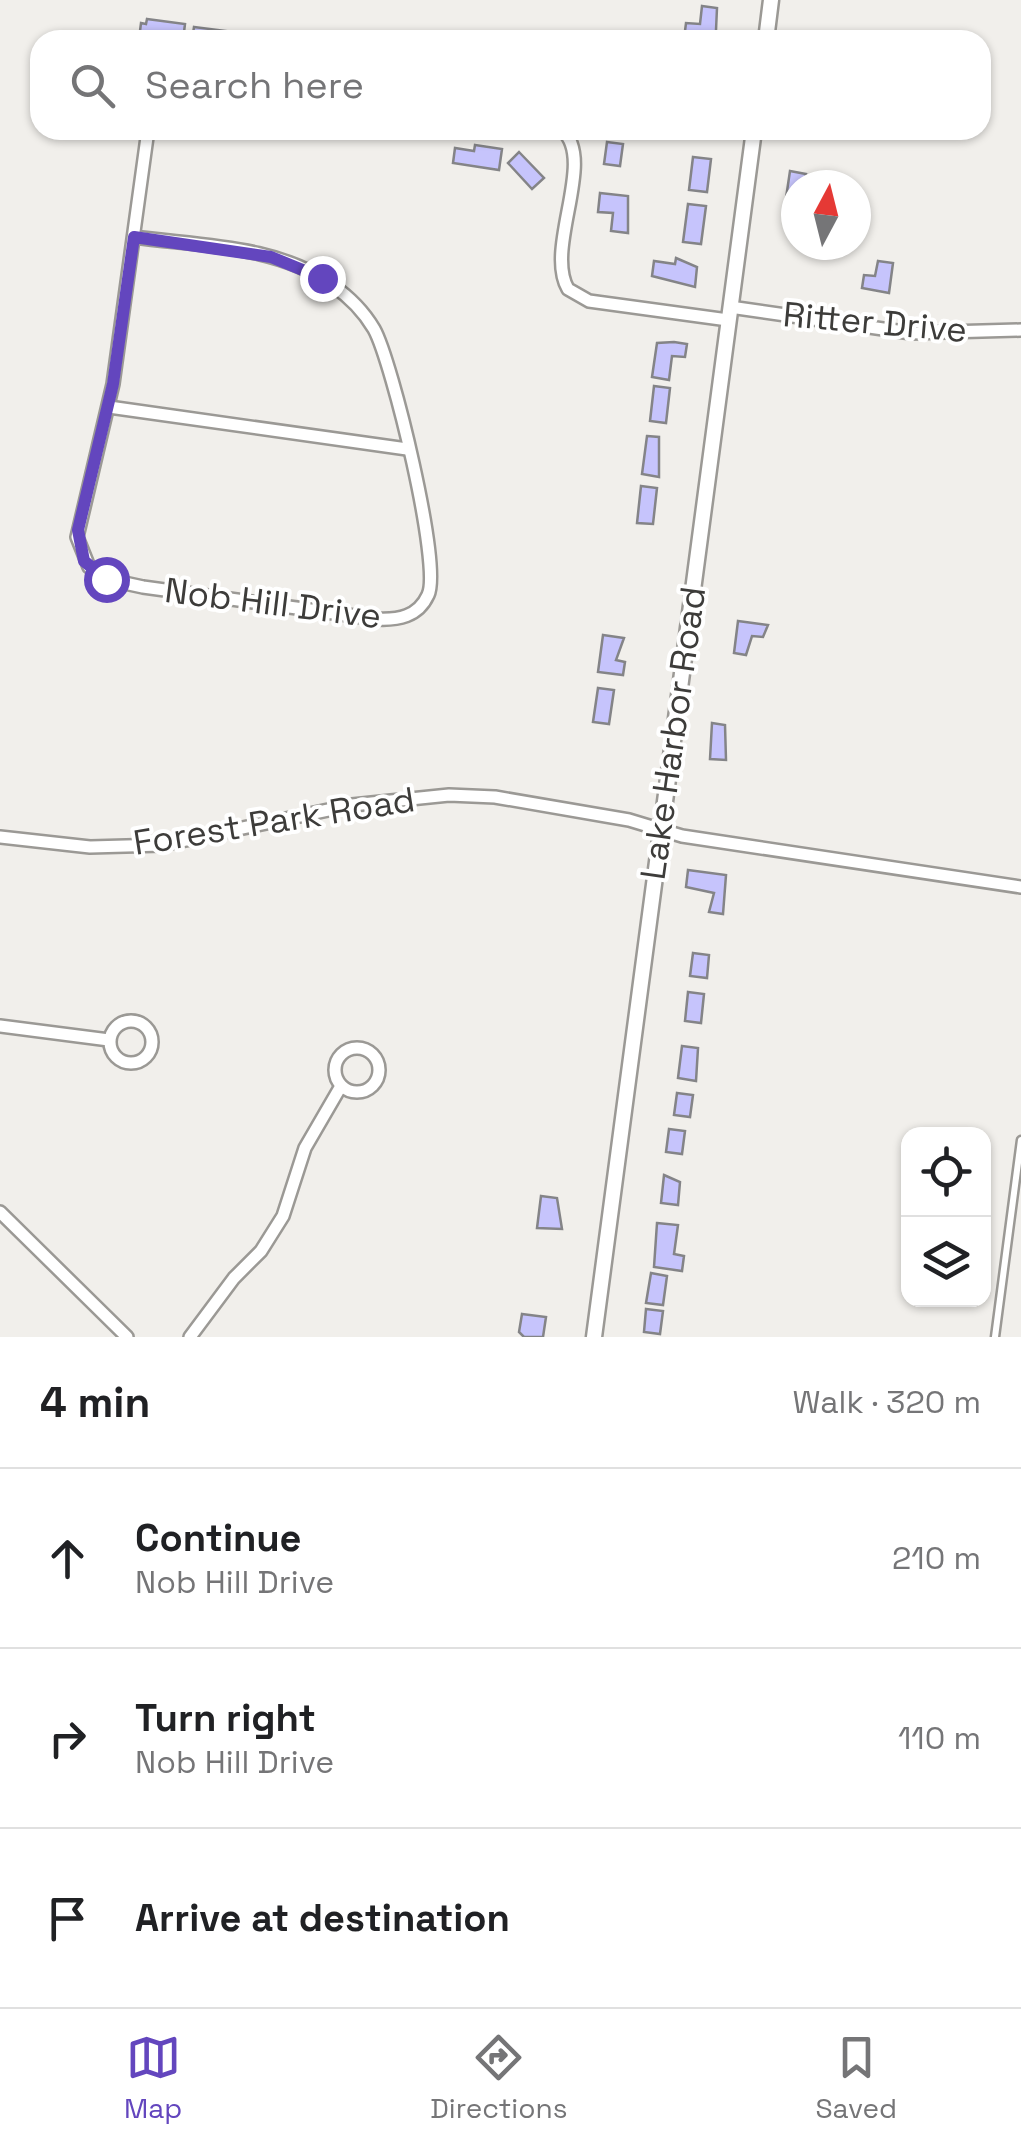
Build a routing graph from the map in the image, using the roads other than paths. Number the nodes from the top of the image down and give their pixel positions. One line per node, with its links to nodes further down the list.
1 (772, 0): 2 (street)
2 (768, 30)
3 (147, 140): 6 (street, Nob Hill Drive)
4 (568, 140): 7 (street, Ritter Drive)
5 (753, 140): 7 (street, Lake Harbor Road)
6 (134, 237): 9 (street, Nob Hill Drive); 10 (street, Nob Hill Drive)
7 (729, 314): 8 (street, Ritter Drive); 11 (street, Lake Harbor Road)
8 (1021, 330)
9 (108, 406): 10 (street); 10 (street, Nob Hill Drive)
10 (407, 449)
11 (660, 832): 12 (street, Forest Park Road); 13 (street, Forest Park Road); 21 (street, Lake Harbor Road)
12 (0, 837)
13 (1021, 886)
14 (0, 1026): 15 (street)
15 (109, 1040)
16 (341, 1086): 20 (street)
17 (1021, 1140): 22 (lane)
18 (0, 1212): 19 (street)
19 (128, 1337)
20 (190, 1337)
21 (594, 1337)
22 (995, 1337)

